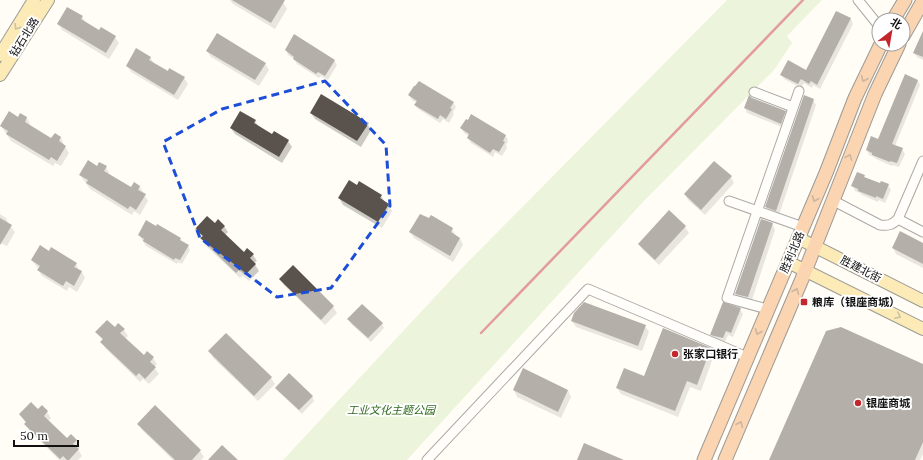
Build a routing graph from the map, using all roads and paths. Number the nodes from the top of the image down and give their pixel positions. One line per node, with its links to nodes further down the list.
1 (34, 0): 11 (main road, 钻石北路, one-way to 11)
2 (48, 0): 12 (main road, 钻石北路)
3 (858, 0): 7 (street)
4 (905, 0): 6 (highway)
5 (923, 1): 8 (highway)
6 (898, 12)
7 (871, 16)
8 (911, 22)
9 (877, 52): 21 (highway, 胜利北路, one-way to 21)
10 (895, 52): 17 (highway, 胜利北路, one-way to 10)
11 (0, 55)
12 (0, 75)
13 (799, 91): 15 (street)
14 (754, 92): 15 (street)
15 (793, 107): 19 (street)
16 (923, 161): 20 (street)
17 (832, 200): 20 (street); 23 (highway, 胜利北路)
18 (730, 201): 19 (street)
19 (757, 211): 21 (street); 27 (street)
20 (898, 219): 22 (street)
21 (800, 232): 23 (main road, 胜建北街); 24 (highway, 胜利北路)
22 (923, 232)
23 (814, 246): 25 (highway, 胜利北路); 26 (main road, 胜建北街)
24 (788, 262): 25 (main road); 27 (highway, 胜利北路)
25 (805, 270): 28 (main road, one-way to 28); 32 (highway, 胜利北路, one-way to 25)
26 (923, 301)
27 (768, 310): 29 (highway, 胜利北路, one-way to 29)
28 (923, 329)
29 (747, 357): 30 (street); 31 (highway, 胜利北路)
30 (426, 460)
31 (704, 460)
32 (725, 460)

